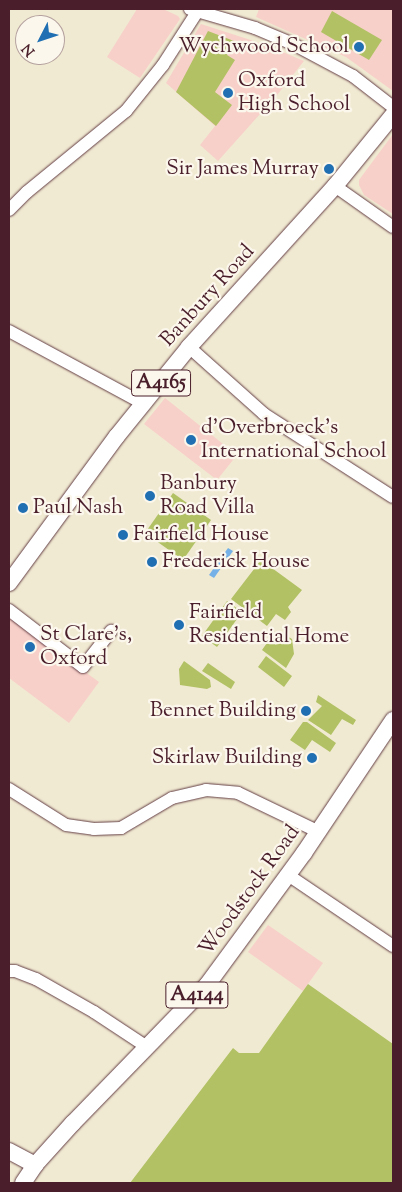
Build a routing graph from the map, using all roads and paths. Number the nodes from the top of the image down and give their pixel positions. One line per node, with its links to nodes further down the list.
1 (193, 10): 2 (street); 5 (street)
2 (393, 107)
3 (393, 115): 4 (main road, Banbury Road / A4165)
4 (335, 186): 6 (street); 8 (main road, Banbury Road / A4165)
5 (9, 210)
6 (393, 227)
7 (9, 331): 9 (street)
8 (189, 347): 9 (main road, Banbury Road / A4165); 10 (street)
9 (144, 404): 11 (main road, Banbury Road / A4165)
10 (393, 497)
11 (9, 583)
12 (9, 610): 13 (street)
13 (110, 631)
14 (393, 720): 16 (main road, Woodstock Road / A4144)
15 (9, 789): 16 (street)
16 (319, 832): 17 (main road, Woodstock Road / A4144)
17 (288, 876): 18 (street); 20 (main road, Woodstock Road / A4144)
18 (393, 946)
19 (9, 971): 20 (street)
20 (147, 1047): 22 (main road, Woodstock Road / A4144)
21 (9, 1151): 22 (main road)
22 (36, 1165): 23 (main road, Woodstock Road / A4144)
23 (23, 1183)

